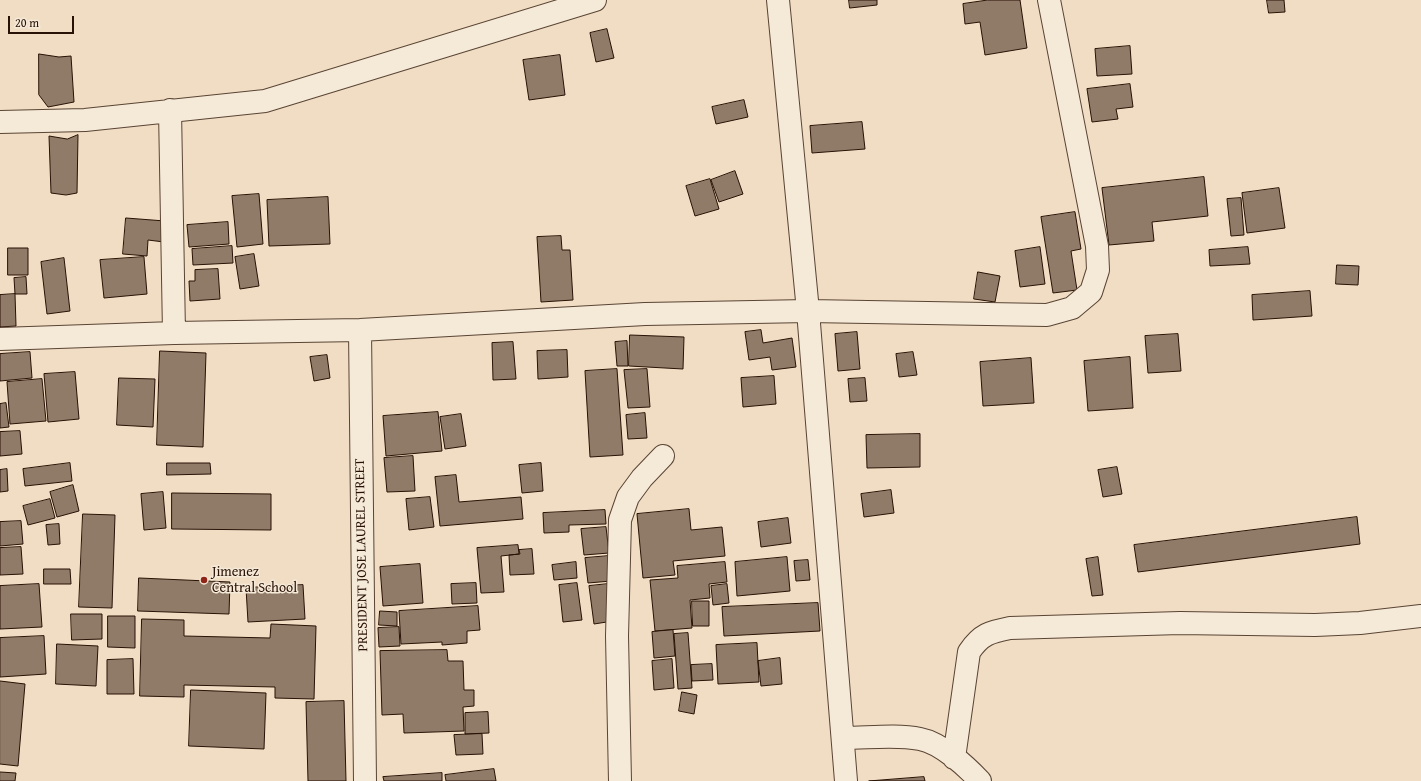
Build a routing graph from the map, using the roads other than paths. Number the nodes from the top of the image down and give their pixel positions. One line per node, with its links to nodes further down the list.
1 (595, 0): 4 (street)
2 (778, 0): 6 (street)
3 (1049, 0): 6 (street)
4 (170, 110): 5 (street); 8 (street)
5 (0, 122)
6 (808, 311): 7 (street); 12 (street)
7 (360, 330): 8 (street); 14 (street, PRESIDENT JOSE LAUREL STREET)
8 (174, 333): 9 (street)
9 (0, 339)
10 (663, 456): 15 (street)
11 (1421, 616): 13 (street)
12 (844, 738): 13 (street); 16 (street)
13 (954, 758): 17 (street)
14 (365, 781)
15 (620, 781)
16 (846, 781)
17 (980, 781)

